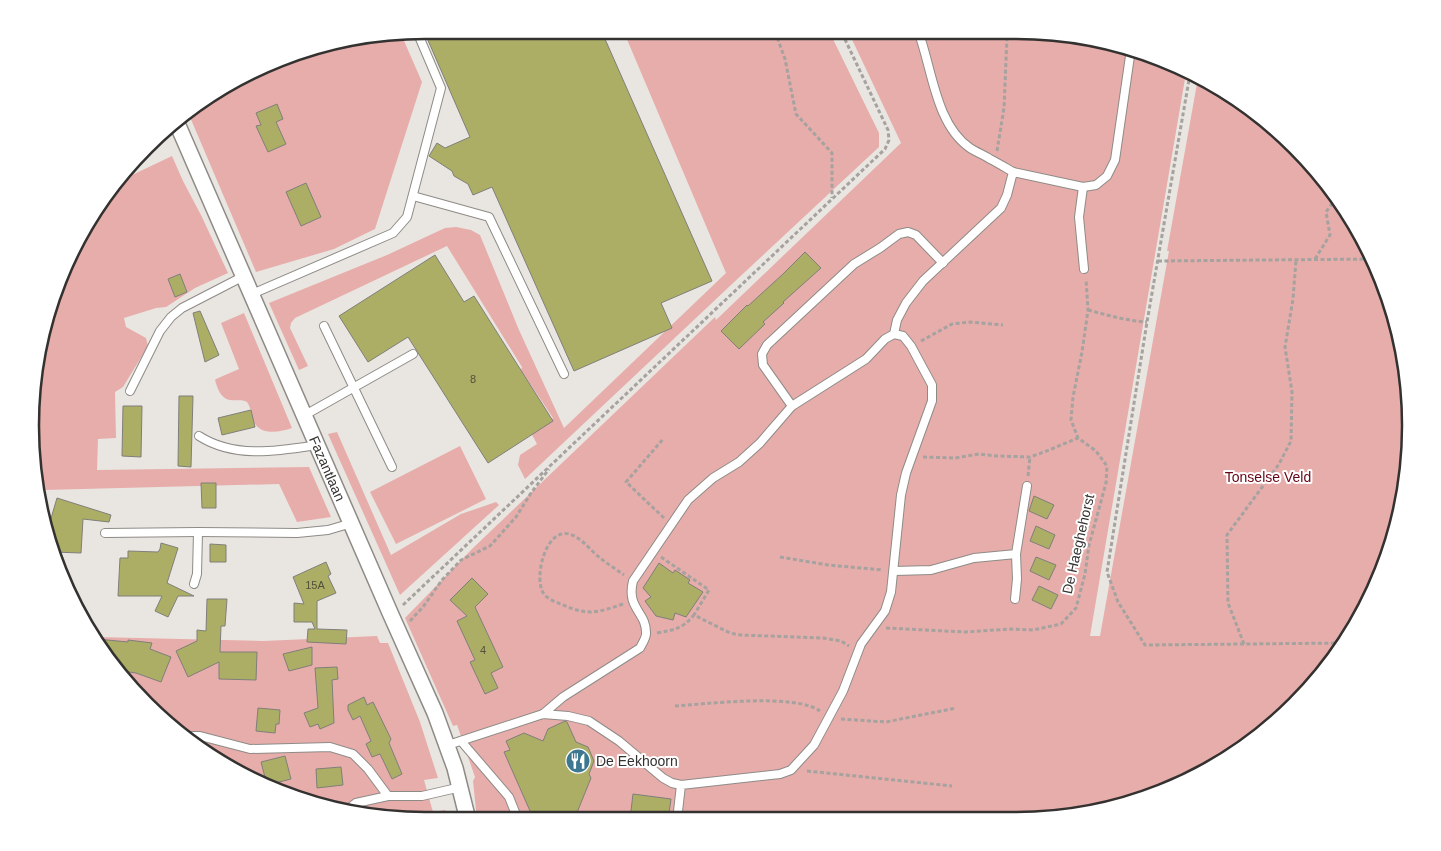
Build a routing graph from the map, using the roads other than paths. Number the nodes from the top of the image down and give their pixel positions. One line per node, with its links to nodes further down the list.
1 (420, 39): 7 (lane)
2 (921, 39): 5 (lane)
3 (1130, 56): 6 (lane)
4 (179, 128): 10 (street, Fazantlaan)
5 (1013, 172): 6 (lane); 8 (lane)
6 (1083, 187): 9 (lane)
7 (413, 196): 11 (lane); 15 (lane)
8 (943, 263): 13 (lane); 18 (lane)
9 (1084, 269)
10 (244, 276): 11 (street, Fazantlaan); 17 (lane)
11 (252, 294): 19 (street, Fazantlaan)
12 (324, 326): 16 (lane)
13 (894, 334): 18 (lane); 28 (lane)
14 (412, 354): 16 (lane)
15 (564, 374)
16 (354, 388): 19 (lane); 22 (lane)
17 (130, 391)
18 (792, 406): 31 (lane)
19 (305, 415): 21 (street, Fazantlaan)
20 (199, 436): 21 (lane)
21 (318, 445): 24 (street, Fazantlaan)
22 (392, 467)
23 (1028, 486): 27 (lane)
24 (352, 524): 25 (lane); 33 (street, Fazantlaan)
25 (198, 532): 26 (lane); 29 (lane)
26 (105, 533)
27 (1016, 554): 28 (lane); 30 (lane)
28 (894, 571): 34 (lane)
29 (194, 584)
30 (1014, 599)
31 (543, 714): 33 (lane); 34 (lane)
32 (196, 736): 36 (lane)
33 (455, 743): 35 (street, Fazantlaan); 39 (lane)
34 (681, 785): 40 (lane)
35 (461, 787): 36 (lane); 38 (street, Fazantlaan)
36 (388, 796): 37 (lane)
37 (353, 805)
38 (466, 812)
39 (514, 812)
40 (678, 812)

